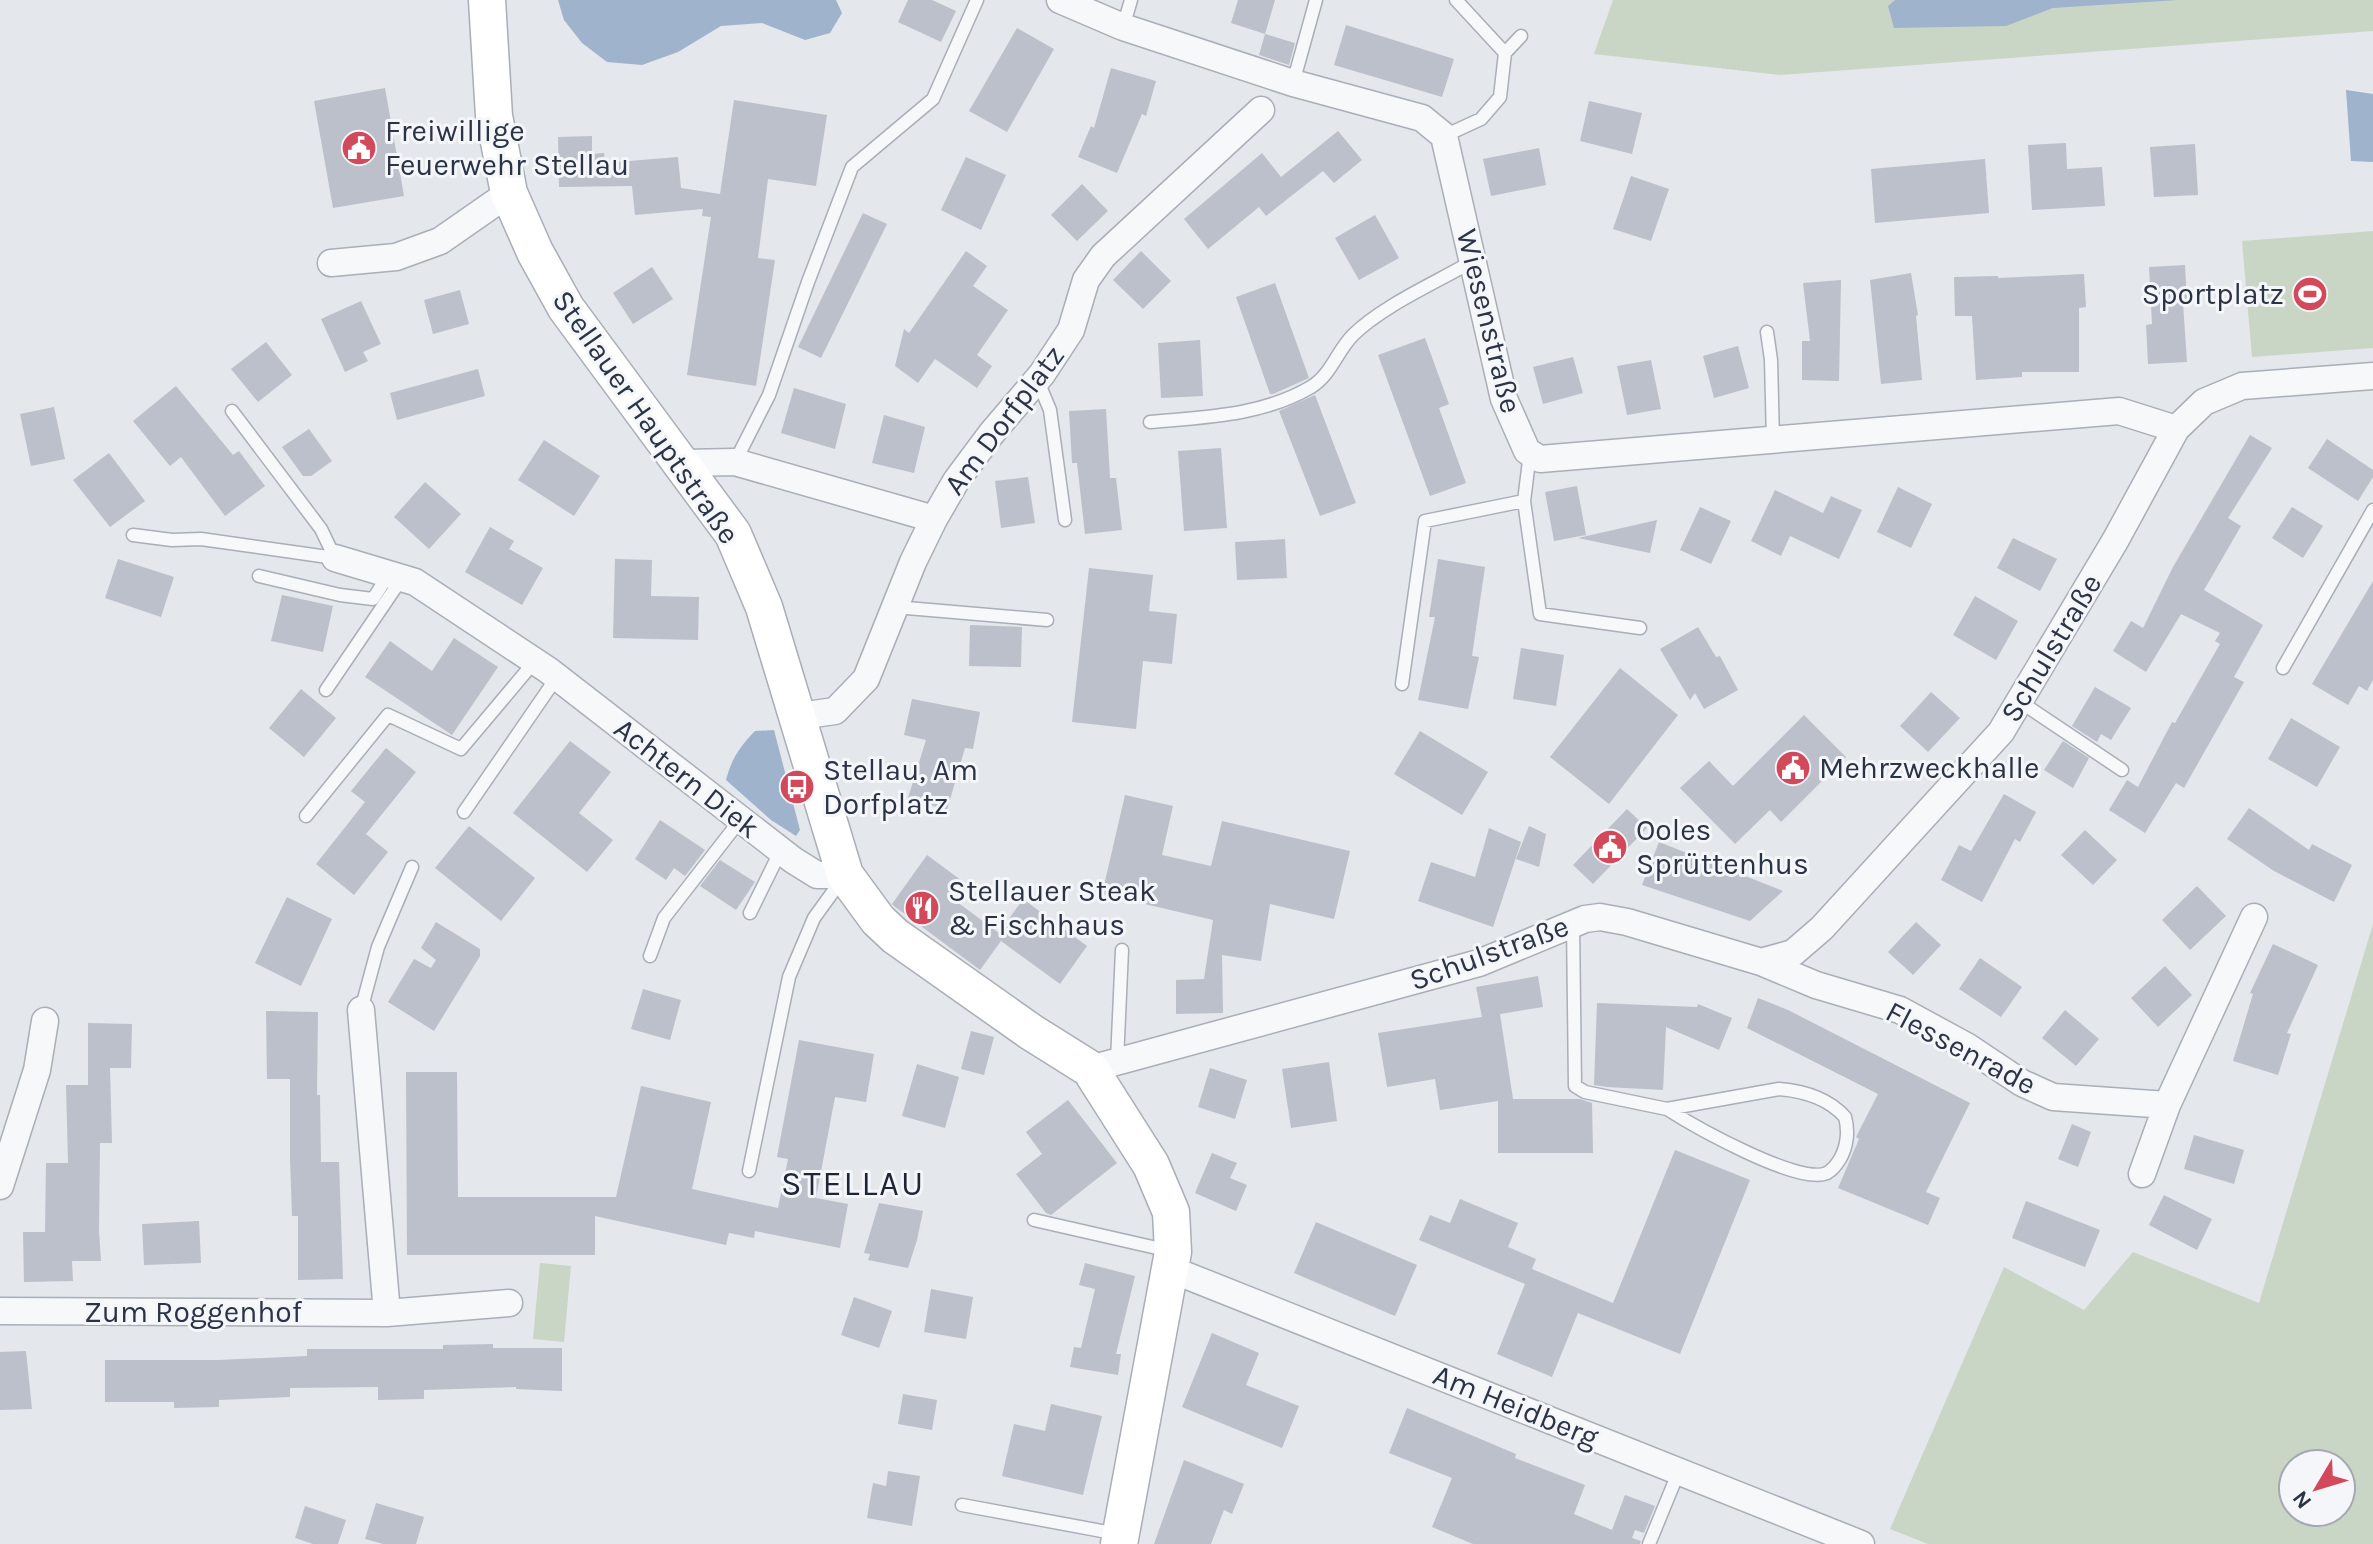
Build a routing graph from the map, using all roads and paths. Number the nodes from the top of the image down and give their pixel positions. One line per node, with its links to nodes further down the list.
1 (487, 0): 13 (street, Stellauer Hauptstraße)
2 (977, 0): 24 (lane)
3 (1060, 0): 7 (street)
4 (1131, 0): 7 (lane)
5 (1316, 0): 10 (lane)
6 (1456, 0): 9 (lane)
7 (1123, 27): 10 (street)
8 (1521, 36): 9 (lane)
9 (1505, 53): 12 (lane)
10 (1293, 83): 12 (street)
11 (1261, 110): 18 (street, Am Dorfplatz)
12 (1444, 136): 14 (street, Wiesenstraße)
13 (509, 193): 15 (street); 25 (street, Stellauer Hauptstraße)
14 (1473, 261): 20 (lane); 23 (street, Wiesenstraße)
15 (331, 263)
16 (1767, 332): 22 (lane)
17 (2373, 376): 21 (street, Schulstraße)
18 (1037, 379): 28 (street, Am Dorfplatz); 29 (lane)
19 (232, 411): 31 (lane)
20 (1150, 422)
21 (2176, 429): 22 (street, Wiesenstraße); 42 (street, Schulstraße)
22 (1773, 441): 23 (street, Wiesenstraße)
23 (1530, 453): 26 (lane)
24 (735, 462): 25 (street, Am Dorfplatz); 28 (street, Am Dorfplatz)
25 (682, 463): 43 (street, Stellauer Hauptstraße)
26 (1524, 501): 36 (lane); 40 (lane)
27 (2373, 510): 38 (lane)
28 (934, 519): 34 (street, Am Dorfplatz)
29 (1065, 520)
30 (133, 535): 31 (lane, Achtern Diek)
31 (335, 558): 33 (street, Achtern Diek)
32 (259, 576): 33 (lane)
33 (396, 576): 37 (street, Achtern Diek); 41 (lane)
34 (895, 607): 35 (lane); 43 (street, Am Dorfplatz)
35 (1047, 620)
36 (1640, 628)
37 (535, 661): 39 (street, Achtern Diek); 46 (lane)
38 (2283, 668)
39 (557, 677): 45 (lane); 47 (street, Achtern Diek)
40 (1402, 684)
41 (326, 690)
42 (2019, 701): 44 (lane); 56 (street, Schulstraße)
43 (799, 716): 50 (street, Stellauer Hauptstraße)
44 (2122, 770)
45 (464, 812)
46 (306, 816)
47 (741, 819): 48 (street, Achtern Diek); 55 (lane)
48 (781, 850): 50 (street, Achtern Diek); 51 (lane)
49 (412, 867): 57 (lane)
50 (845, 875): 59 (street, Stellauer Hauptstraße); 62 (lane)
51 (750, 913)
52 (2254, 917): 60 (street)
53 (1573, 923): 56 (street, Schulstraße); 59 (street, Schulstraße); 61 (lane)
54 (1122, 950): 59 (lane)
55 (650, 956)
56 (1761, 962): 60 (street, Flessenrade)
57 (361, 1010): 69 (street)
58 (45, 1021): 64 (street)
59 (1104, 1065): 66 (street, Stellauer Hauptstraße)
60 (2167, 1105): 63 (street)
61 (1667, 1109): 61 (lane)
62 (749, 1171)
63 (2142, 1174)
64 (0, 1186)
65 (1034, 1220): 66 (lane)
66 (1172, 1260): 70 (street, Am Heidberg); 72 (street, Stellauer Hauptstraße)
67 (509, 1303): 69 (street, Zum Roggenhof)
68 (0, 1311): 69 (street, Zum Roggenhof)
69 (387, 1313)
70 (1679, 1471): 73 (lane); 74 (street, Am Heidberg)
71 (962, 1505): 72 (lane)
72 (1120, 1539)
73 (1649, 1544)
74 (1861, 1544)

